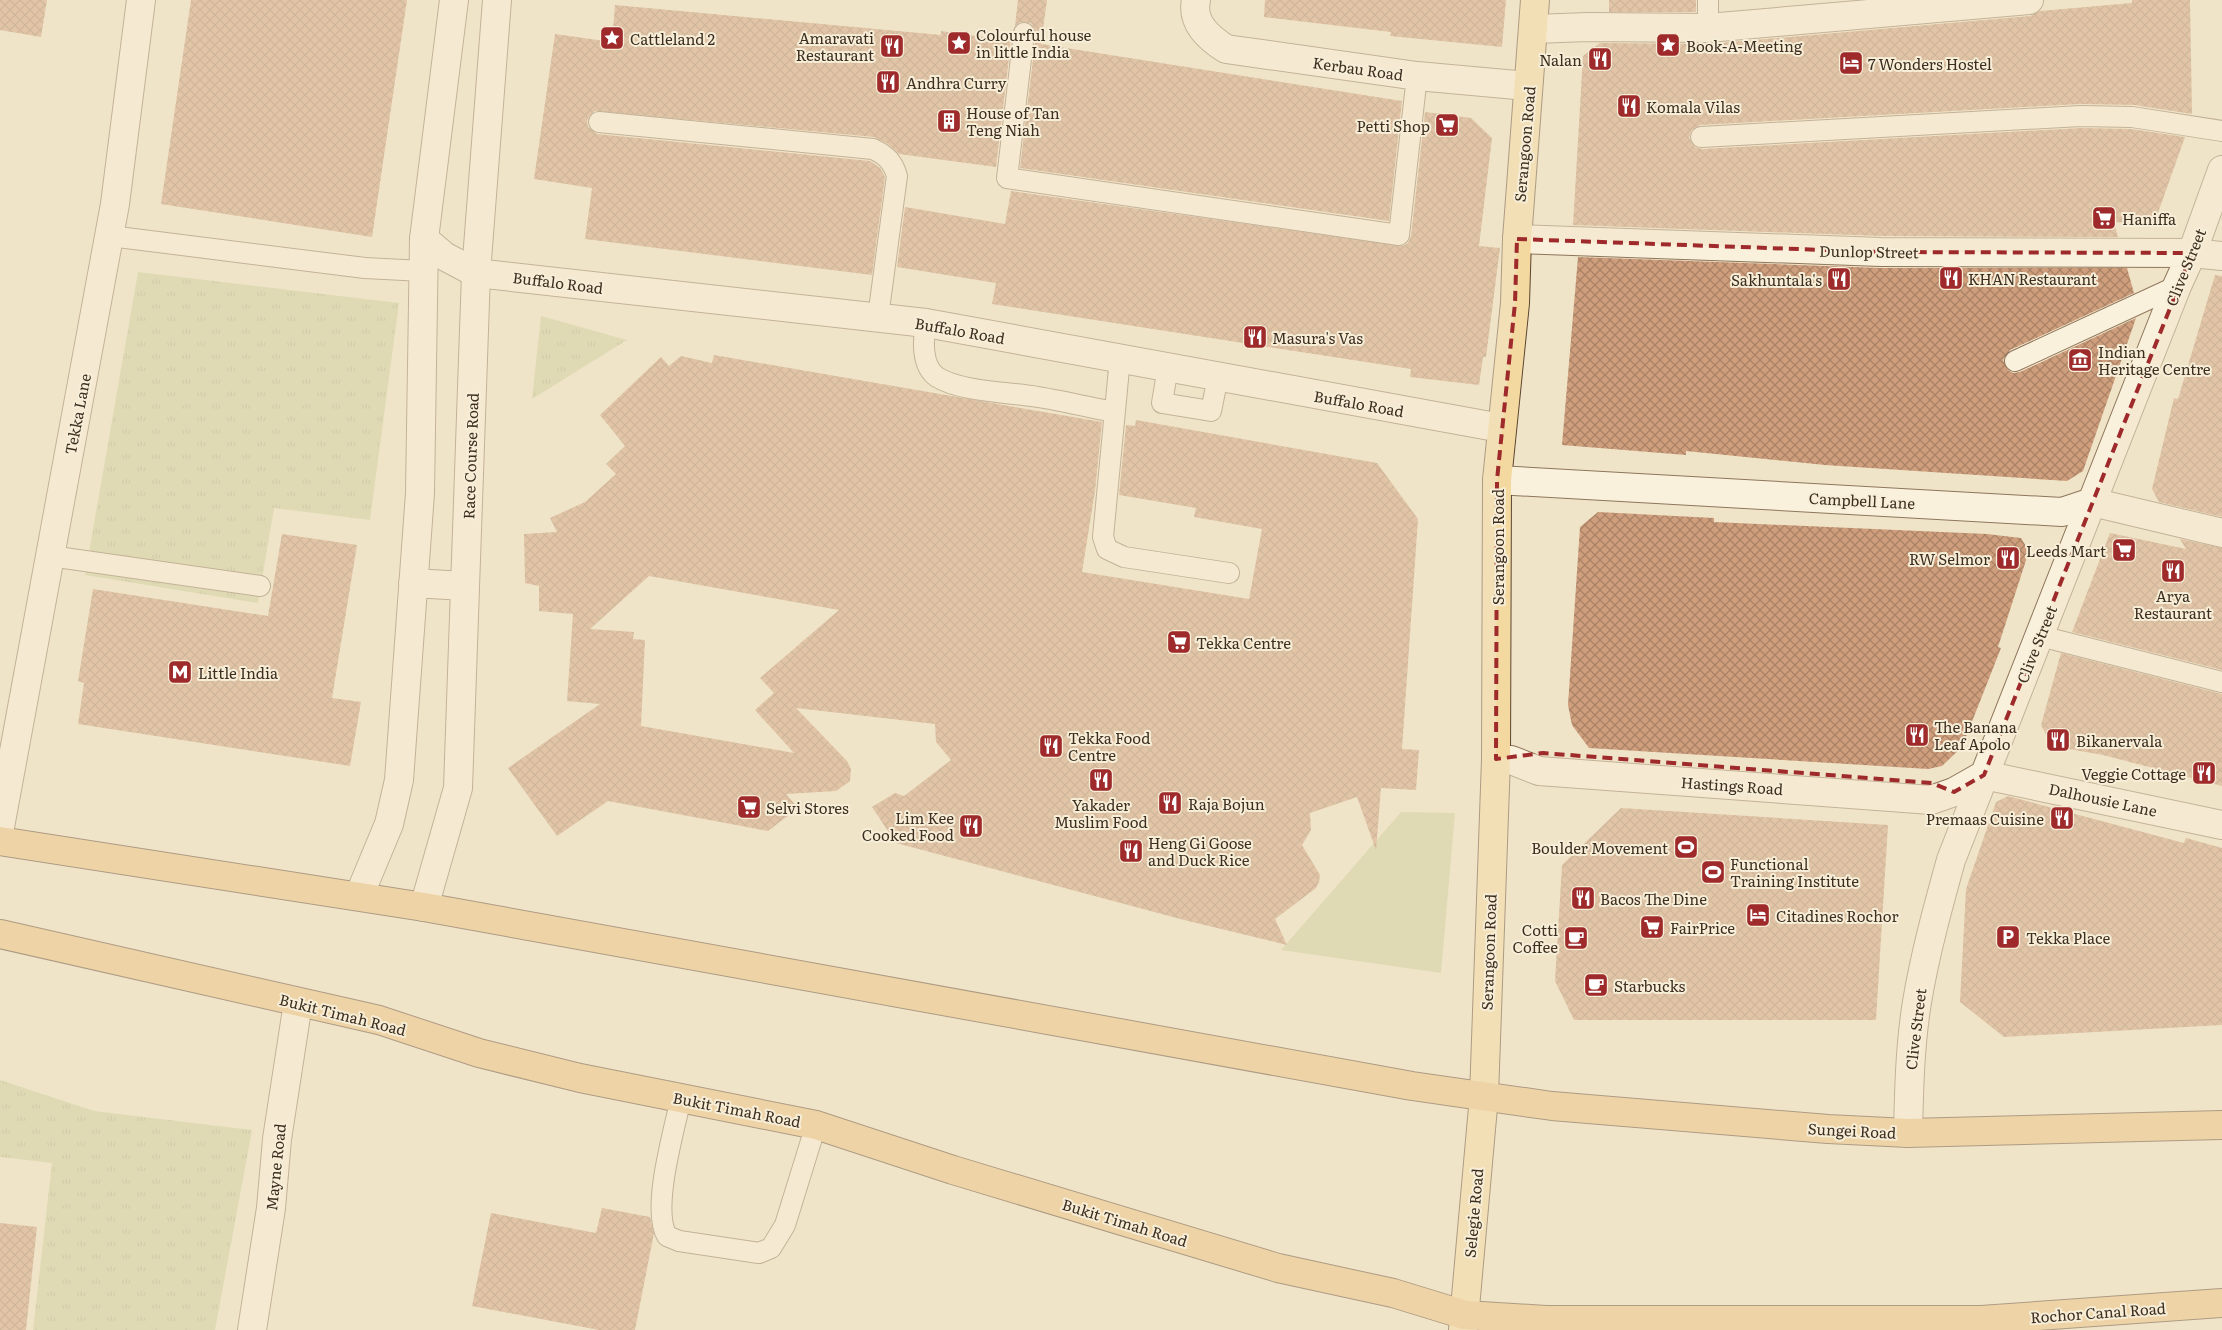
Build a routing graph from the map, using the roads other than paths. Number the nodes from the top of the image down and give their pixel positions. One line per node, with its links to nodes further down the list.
1 (141, 0): 17 (street, Tekka Lane)
2 (454, 0): 18 (street)
3 (497, 0): 23 (street, Race Course Road)
4 (1535, 0): 9 (main road, Serangoon Road)
5 (1708, 0): 8 (lane)
6 (2015, 0): 8 (street)
7 (1197, 12): 11 (street, Kerbau Road)
8 (1708, 28): 9 (street)
9 (1534, 29): 12 (main road, Serangoon Road)
10 (1024, 33): 11 (lane)
11 (1417, 76): 12 (street, Kerbau Road)
12 (1528, 86): 19 (main road, Serangoon Road)
13 (599, 122): 25 (lane)
14 (2222, 131): 15 (lane)
15 (1700, 137)
16 (2222, 170): 20 (street, Clive Street)
17 (110, 236): 22 (lane); 36 (street, Tekka Lane)
18 (424, 239): 22 (street); 23 (street, Buffalo Road)
19 (1517, 240): 20 (street, Dunlop Street); 32 (main road, Serangoon Road)
20 (2192, 253): 21 (street, Dunlop Street); 24 (street, Clive Street)
21 (2222, 256)
22 (423, 271): 38 (street)
23 (476, 273): 25 (street, Buffalo Road); 40 (street, Race Course Road)
24 (2177, 286): 28 (lane); 34 (street, Clive Street)
25 (878, 317): 26 (street, Buffalo Road)
26 (926, 323): 27 (street, Buffalo Road); 31 (lane)
27 (1120, 358): 29 (street, Buffalo Road); 31 (lane)
28 (2015, 361)
29 (1168, 367): 30 (street, Buffalo Road); 30 (lane)
30 (1218, 376): 32 (street, Buffalo Road)
31 (1113, 412): 37 (lane)
32 (1501, 428): 33 (main road, Serangoon Road)
33 (1497, 480): 34 (street, Campbell Lane); 43 (main road, Serangoon Road)
34 (2092, 502): 35 (street); 41 (street, Clive Street)
35 (2222, 533)
36 (50, 556): 39 (lane); 46 (street, Tekka Lane)
37 (1229, 573)
38 (413, 583): 40 (street); 48 (street)
39 (260, 586)
40 (465, 586): 49 (street, Race Course Road)
41 (2040, 636): 42 (lane); 44 (street, Clive Street)
42 (2222, 682)
43 (1504, 759): 44 (street, Hastings Road); 52 (main road, Serangoon Road)
44 (1984, 775): 45 (street, Dalhousie Lane); 56 (street, Clive Street)
45 (2222, 824)
46 (0, 826)
47 (0, 841): 48 (highway)
48 (359, 896): 49 (highway)
49 (424, 907): 52 (highway)
50 (0, 934): 51 (highway, Bukit Timah Road)
51 (298, 1003): 53 (highway, Bukit Timah Road); 59 (street, Mayne Road)
52 (1484, 1096): 56 (highway, Sungei Road); 58 (main road, Selegie Road)
53 (681, 1098): 54 (highway, Bukit Timah Road); 54 (lane)
54 (816, 1125): 58 (highway, Bukit Timah Road)
55 (2222, 1125): 56 (highway, Sungei Road)
56 (1908, 1133)
57 (2222, 1303): 58 (highway, Rochor Canal Road)
58 (1464, 1322)
59 (252, 1330)

